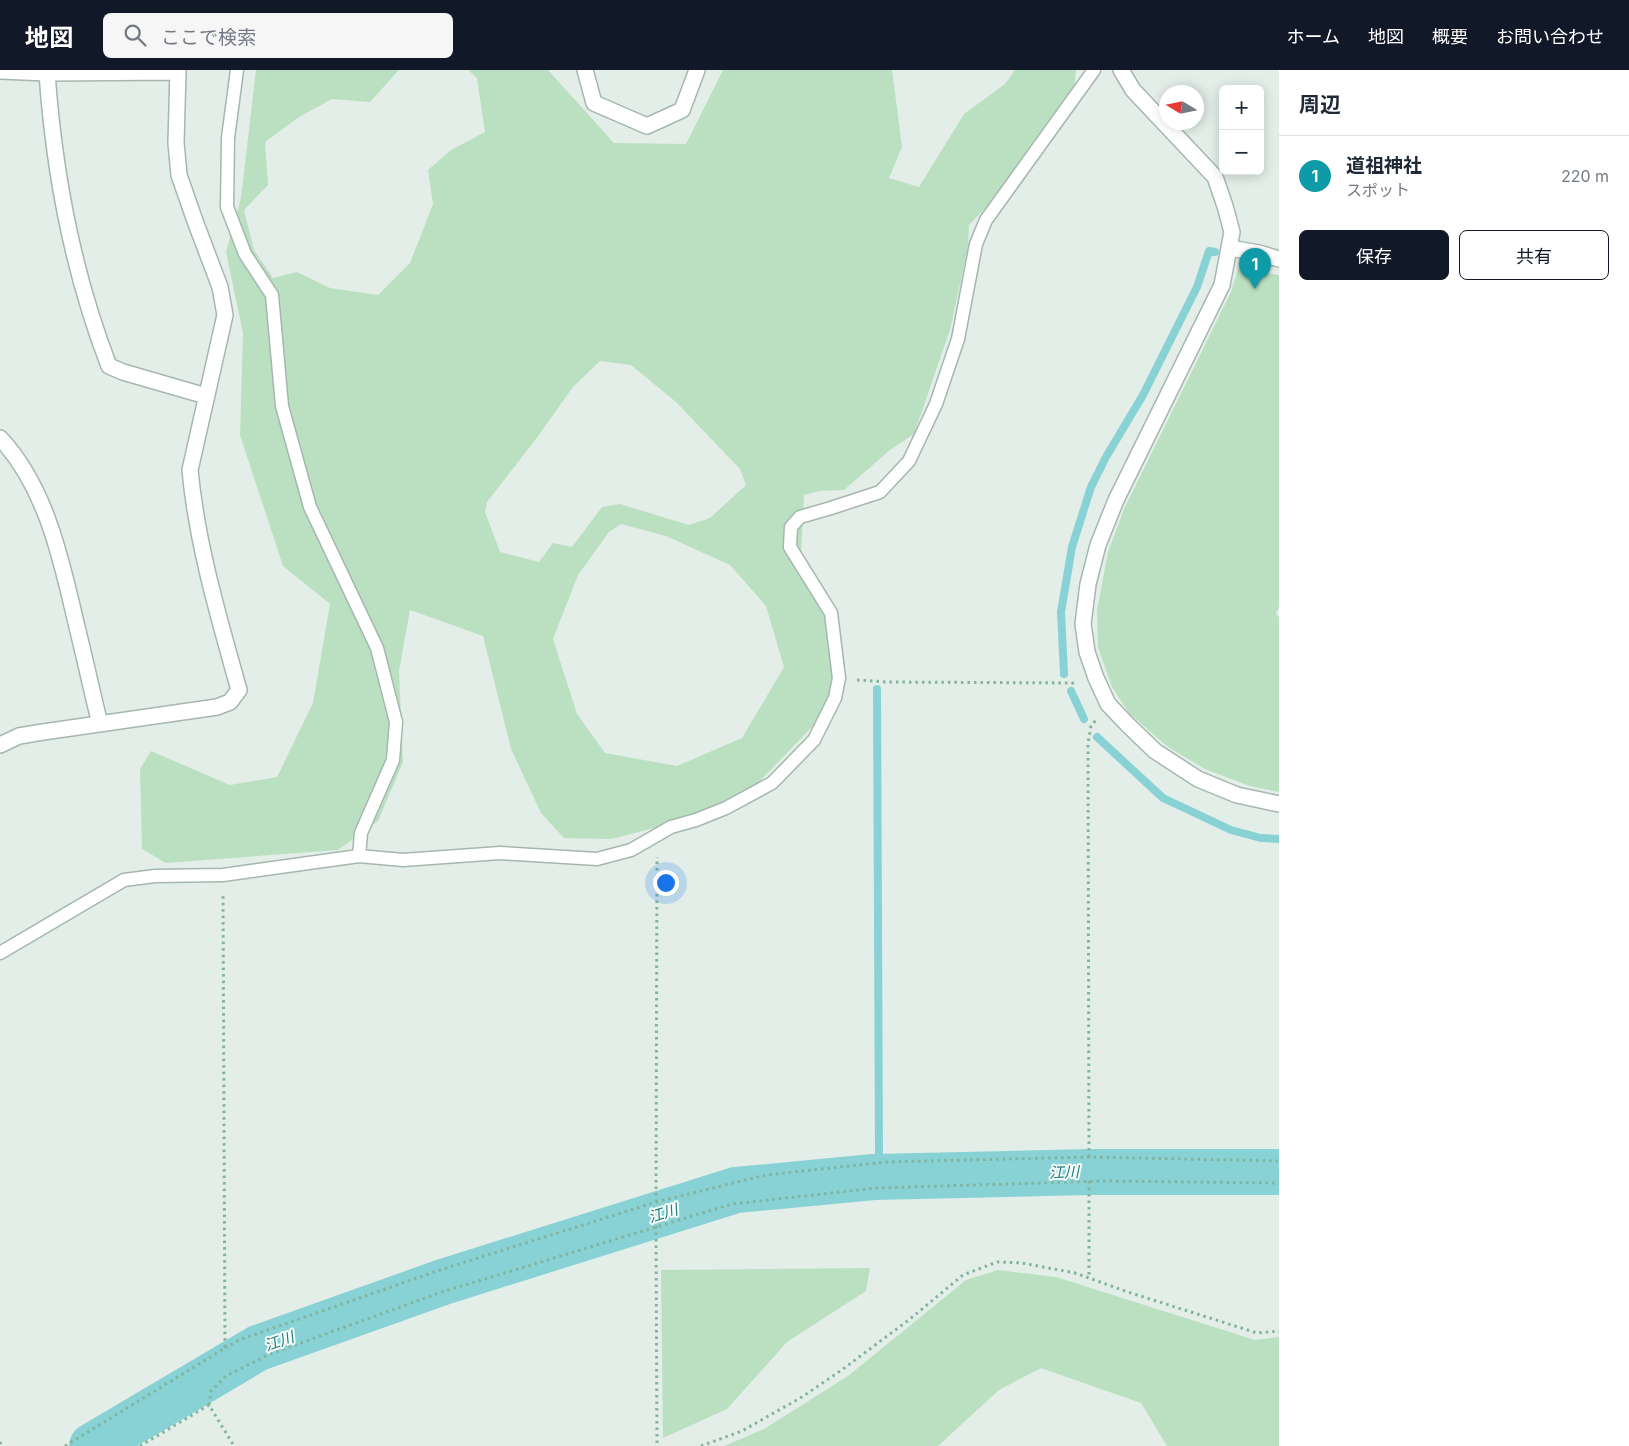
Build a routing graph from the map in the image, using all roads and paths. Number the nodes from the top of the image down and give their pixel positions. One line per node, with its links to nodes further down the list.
1 (237, 70): 20 (lane)
2 (585, 70): 3 (street)
3 (696, 70)
4 (1094, 70): 13 (lane)
5 (1121, 70): 9 (street)
6 (0, 71): 8 (street)
7 (178, 71): 8 (street); 11 (street)
8 (54, 72): 11 (street)
9 (1230, 248): 10 (street); 14 (street)
10 (1279, 259)
11 (206, 396): 16 (street)
12 (0, 438): 16 (street)
13 (839, 678): 14 (path); 19 (lane)
14 (1098, 683): 15 (street)
15 (1108, 704): 18 (street); 23 (path)
16 (100, 724): 17 (street)
17 (0, 744)
18 (1279, 804)
19 (657, 835): 20 (lane); 27 (path)
20 (359, 856): 21 (lane)
21 (223, 875): 22 (lane); 31 (path)
22 (0, 953)
23 (1089, 1157): 24 (path); 27 (path)
24 (1279, 1161)
25 (1089, 1181): 26 (path); 28 (path); 29 (path)
26 (1279, 1183)
27 (656, 1202): 31 (path)
28 (656, 1226): 32 (path); 38 (path)
29 (1089, 1278): 30 (path); 39 (path)
30 (1279, 1331)
31 (225, 1348): 35 (path)
32 (209, 1405): 36 (path); 37 (path)
33 (0, 1442): 34 (path)
34 (2, 1446)
35 (65, 1446)
36 (140, 1446)
37 (234, 1446)
38 (657, 1446)
39 (701, 1446)

